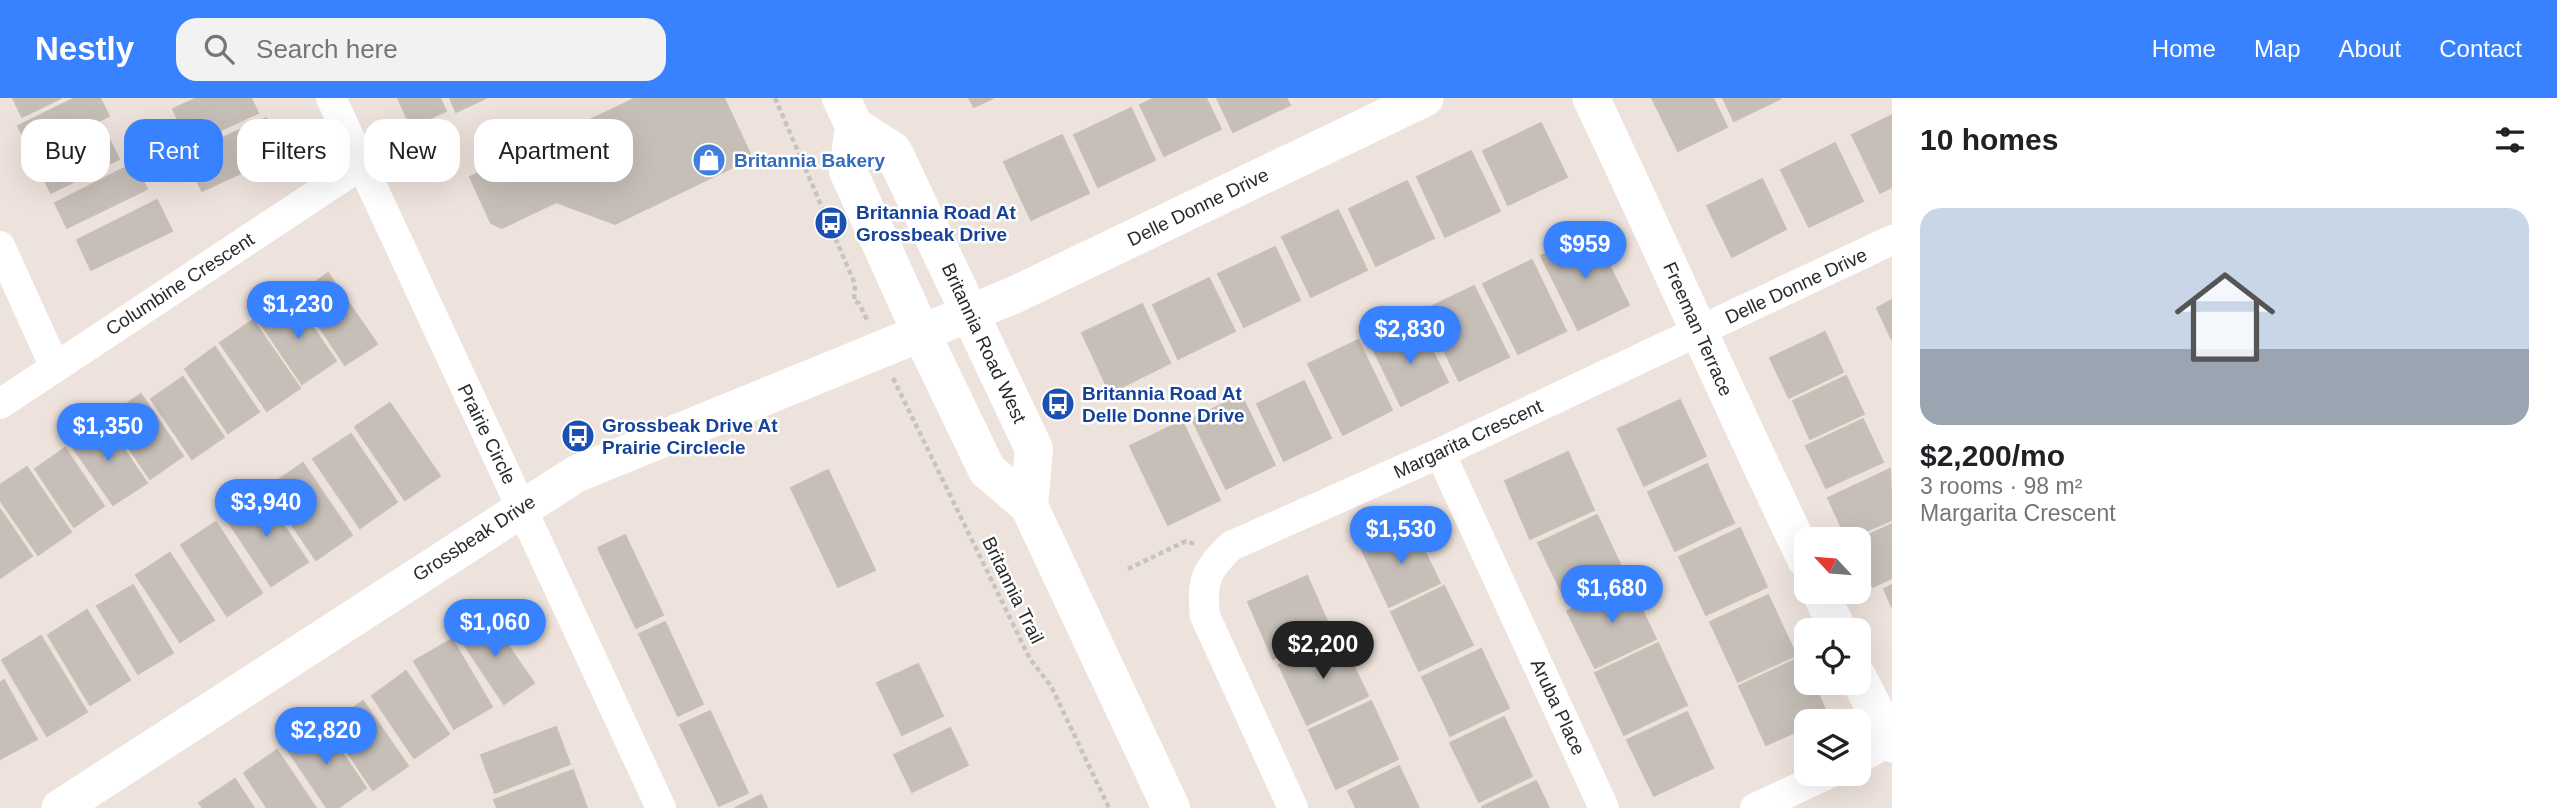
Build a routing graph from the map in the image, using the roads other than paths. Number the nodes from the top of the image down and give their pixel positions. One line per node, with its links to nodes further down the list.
1 (331, 98): 5 (street, Prairie Circle)
2 (1425, 98): 8 (street, Delle Donne Drive)
3 (1591, 98): 9 (street, Freeman Terrace)
4 (848, 112): 8 (main road, Britannia Road West); 10 (main road, Britannia Road West)
5 (361, 165): 11 (street, Columbine Crescent); 15 (street, Prairie Circle)
6 (1892, 240): 9 (street, Delle Donne Drive)
7 (0, 246): 11 (street)
8 (970, 314): 10 (street, Delle Donne Drive); 14 (main road, Britannia Road West)
9 (1701, 331): 13 (street, Margarita Crescent); 16 (street, Freeman Terrace)
10 (922, 335): 14 (main road, Britannia Road West); 15 (street, Grossbeak Drive)
11 (55, 367): 12 (street, Columbine Crescent)
12 (0, 404)
13 (1440, 453): 24 (street, Margarita Crescent); 25 (street, Aruba Place)
14 (1029, 506): 23 (main road, Britannia Road West)
15 (523, 507): 21 (street, Grossbeak Drive); 22 (street, Prairie Circle)
16 (1794, 535)
17 (1867, 695): 18 (street)
18 (1892, 742): 19 (street)
19 (1871, 753)
20 (1802, 786): 26 (street)
21 (60, 808)
22 (661, 808)
23 (1171, 808)
24 (1293, 808)
25 (1605, 808)
26 (1755, 808)

